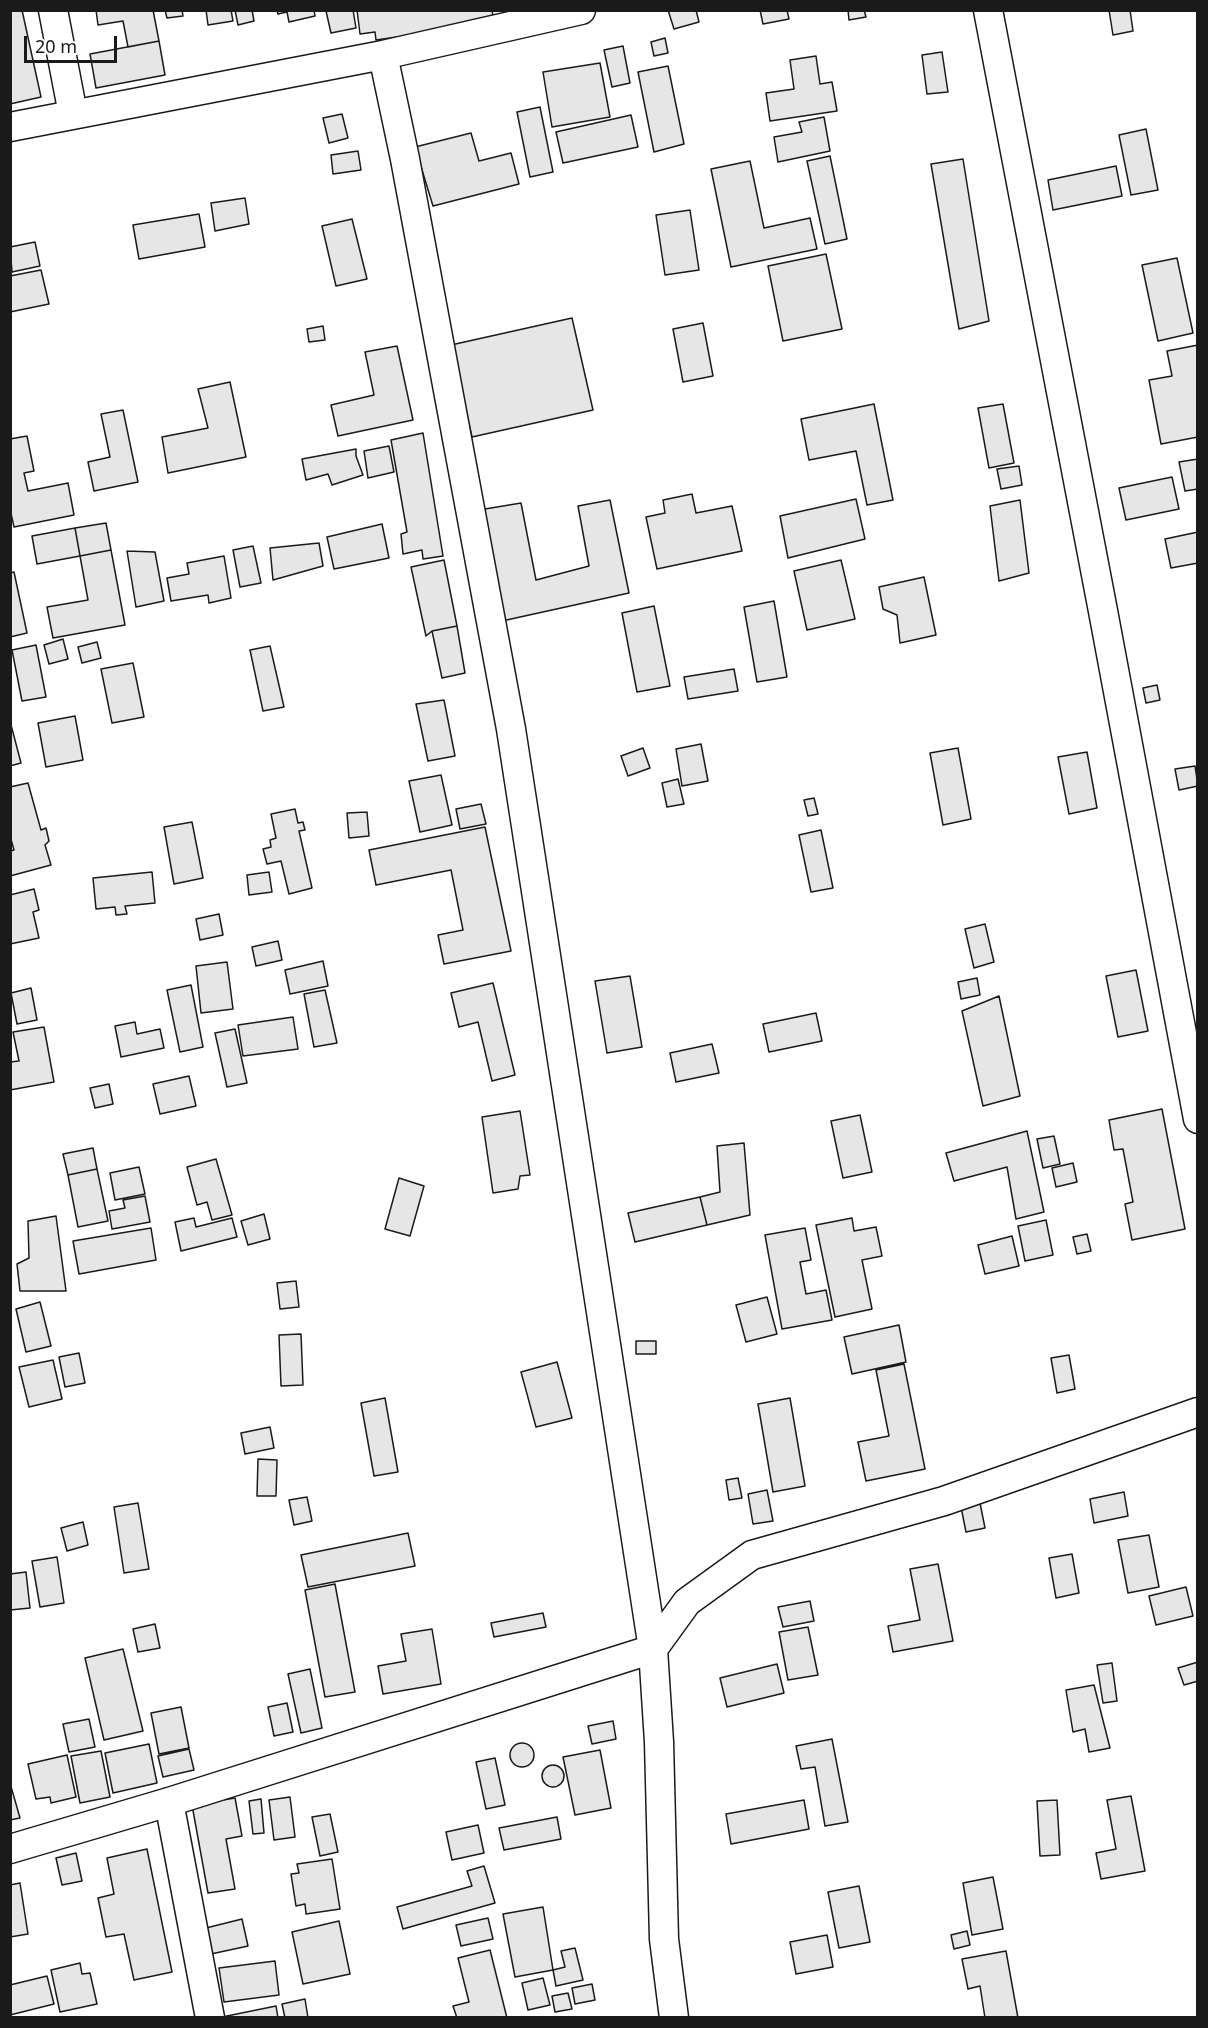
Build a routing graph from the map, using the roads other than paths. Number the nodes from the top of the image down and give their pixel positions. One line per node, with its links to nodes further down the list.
1 (52, 10): 5 (street)
2 (581, 10): 4 (street)
3 (988, 10): 7 (street)
4 (383, 55): 5 (street); 9 (street)
5 (74, 114): 6 (street)
6 (10, 127)
7 (1197, 1119)
8 (1197, 1412): 9 (street)
9 (652, 1649): 10 (street); 13 (street)
10 (169, 1802): 11 (street); 12 (street)
11 (10, 1849)
12 (210, 2018)
13 (674, 2018)

